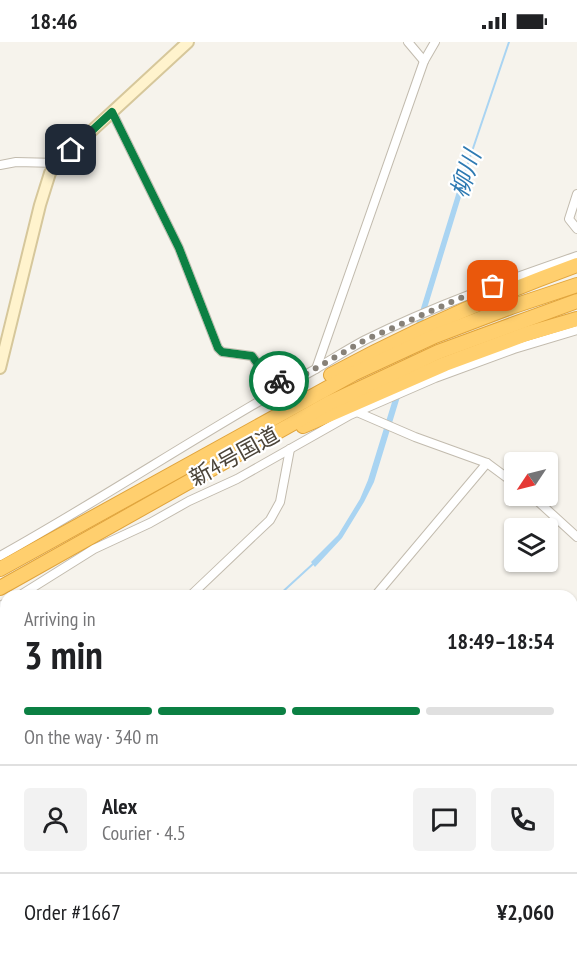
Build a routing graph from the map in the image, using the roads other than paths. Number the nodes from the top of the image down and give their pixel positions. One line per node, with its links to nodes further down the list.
1 (188, 42): 5 (street)
2 (408, 42): 4 (street)
3 (435, 42): 4 (street)
4 (424, 61): 17 (street)
5 (112, 112): 6 (street); 18 (street)
6 (58, 163): 7 (street); 16 (street)
7 (0, 165)
8 (577, 194): 9 (street)
9 (577, 229)
10 (577, 256): 17 (street)
11 (577, 265): 20 (highway)
12 (577, 285): 20 (highway, 新4号国道)
13 (577, 301): 22 (highway, 新4号国道)
14 (577, 319): 22 (highway)
15 (577, 330): 19 (street)
16 (0, 368)
17 (316, 369): 18 (street)
18 (285, 386): 27 (street)
19 (357, 412): 21 (street); 23 (street)
20 (265, 421): 28 (highway, 新4号国道)
21 (290, 448): 30 (street); 31 (street)
22 (234, 456): 29 (highway, 新4号国道)
23 (487, 463): 24 (street); 32 (street)
24 (504, 476)
25 (543, 506): 26 (street)
26 (576, 535)
27 (0, 556)
28 (0, 569)
29 (0, 588)
30 (29, 590)
31 (196, 590)
32 (380, 590)

